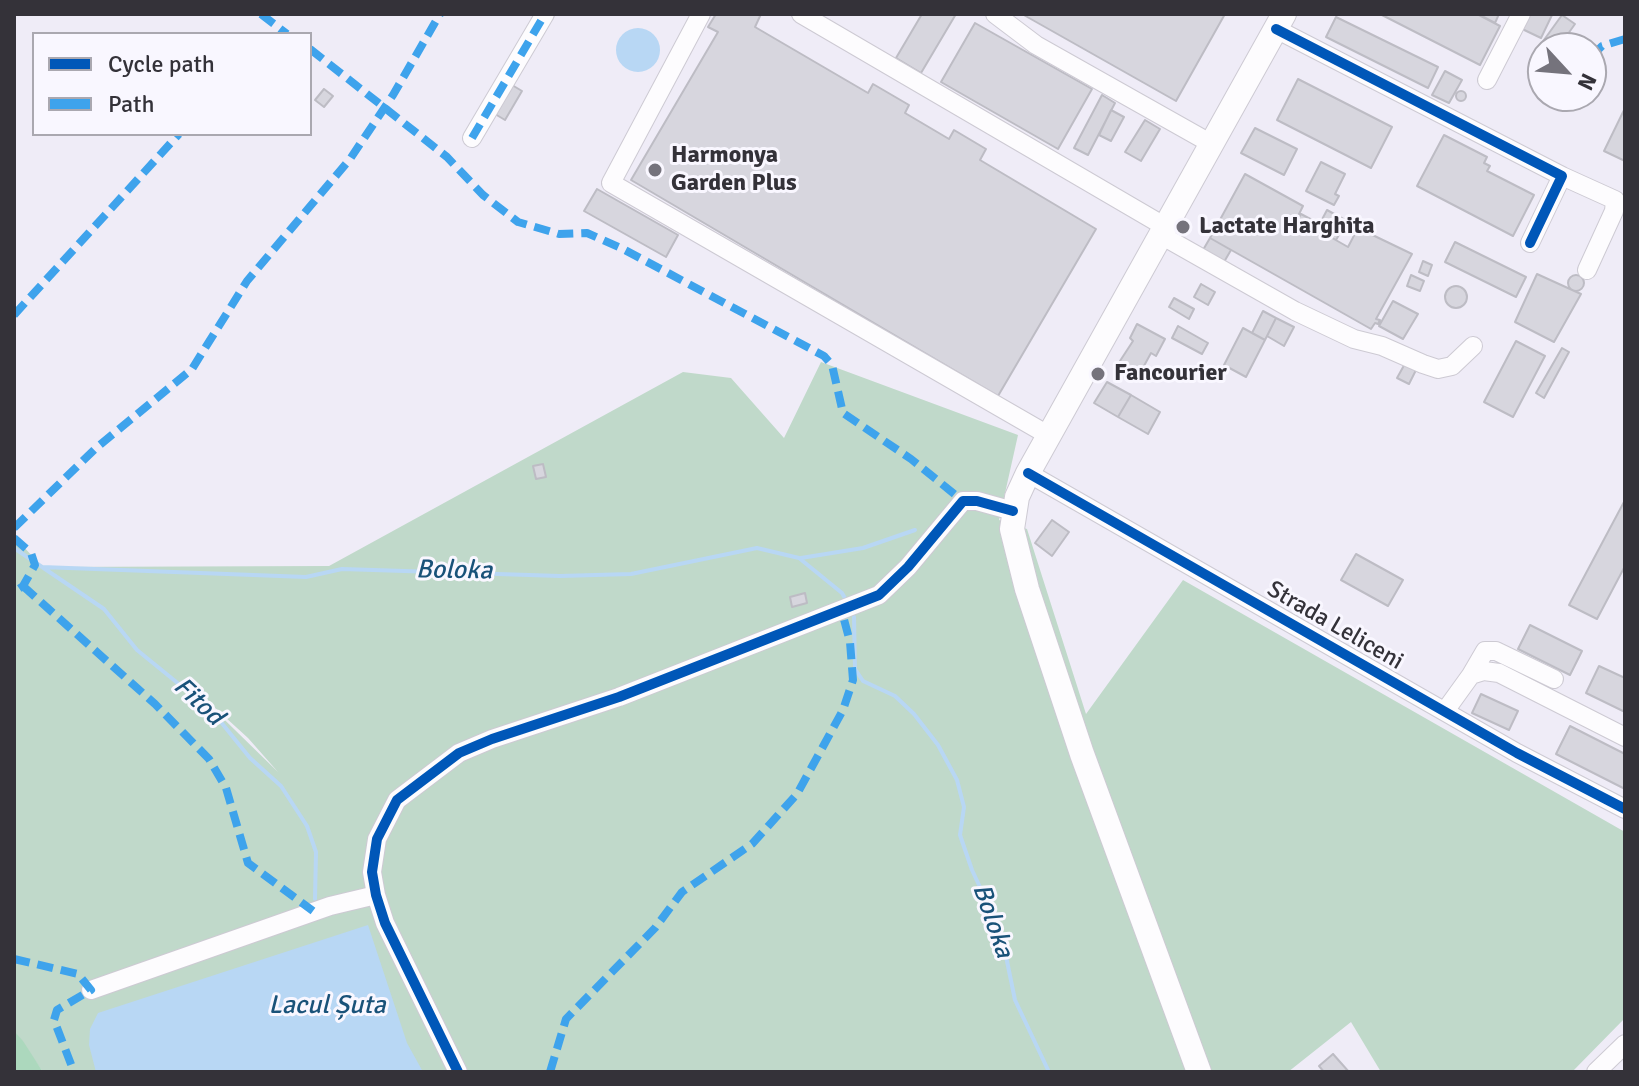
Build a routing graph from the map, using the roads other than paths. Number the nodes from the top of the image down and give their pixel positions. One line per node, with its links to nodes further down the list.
1 (545, 14): 8 (street)
2 (701, 14): 15 (street)
3 (801, 14): 11 (street)
4 (995, 14): 9 (street)
5 (1521, 14): 7 (street)
6 (1280, 21): 9 (main road); 10 (street)
7 (1487, 80)
8 (472, 138)
9 (1210, 143): 11 (main road)
10 (1562, 176): 12 (street); 13 (street)
11 (1162, 230): 14 (street); 15 (main road)
12 (1530, 243)
13 (1587, 270)
14 (1473, 346)
15 (1048, 435): 16 (main road)
16 (1028, 473): 17 (main road); 20 (street, Strada Leliceni)
17 (1013, 511): 23 (street); 27 (main road)
18 (1471, 675): 19 (street); 20 (street); 21 (street)
19 (1554, 679)
20 (1445, 711): 22 (street, Strada Leliceni)
21 (1625, 737)
22 (1625, 809)
23 (376, 895): 24 (street); 26 (street)
24 (91, 990)
25 (1625, 1044): 28 (street)
26 (458, 1072)
27 (1199, 1072)
28 (1596, 1072)

